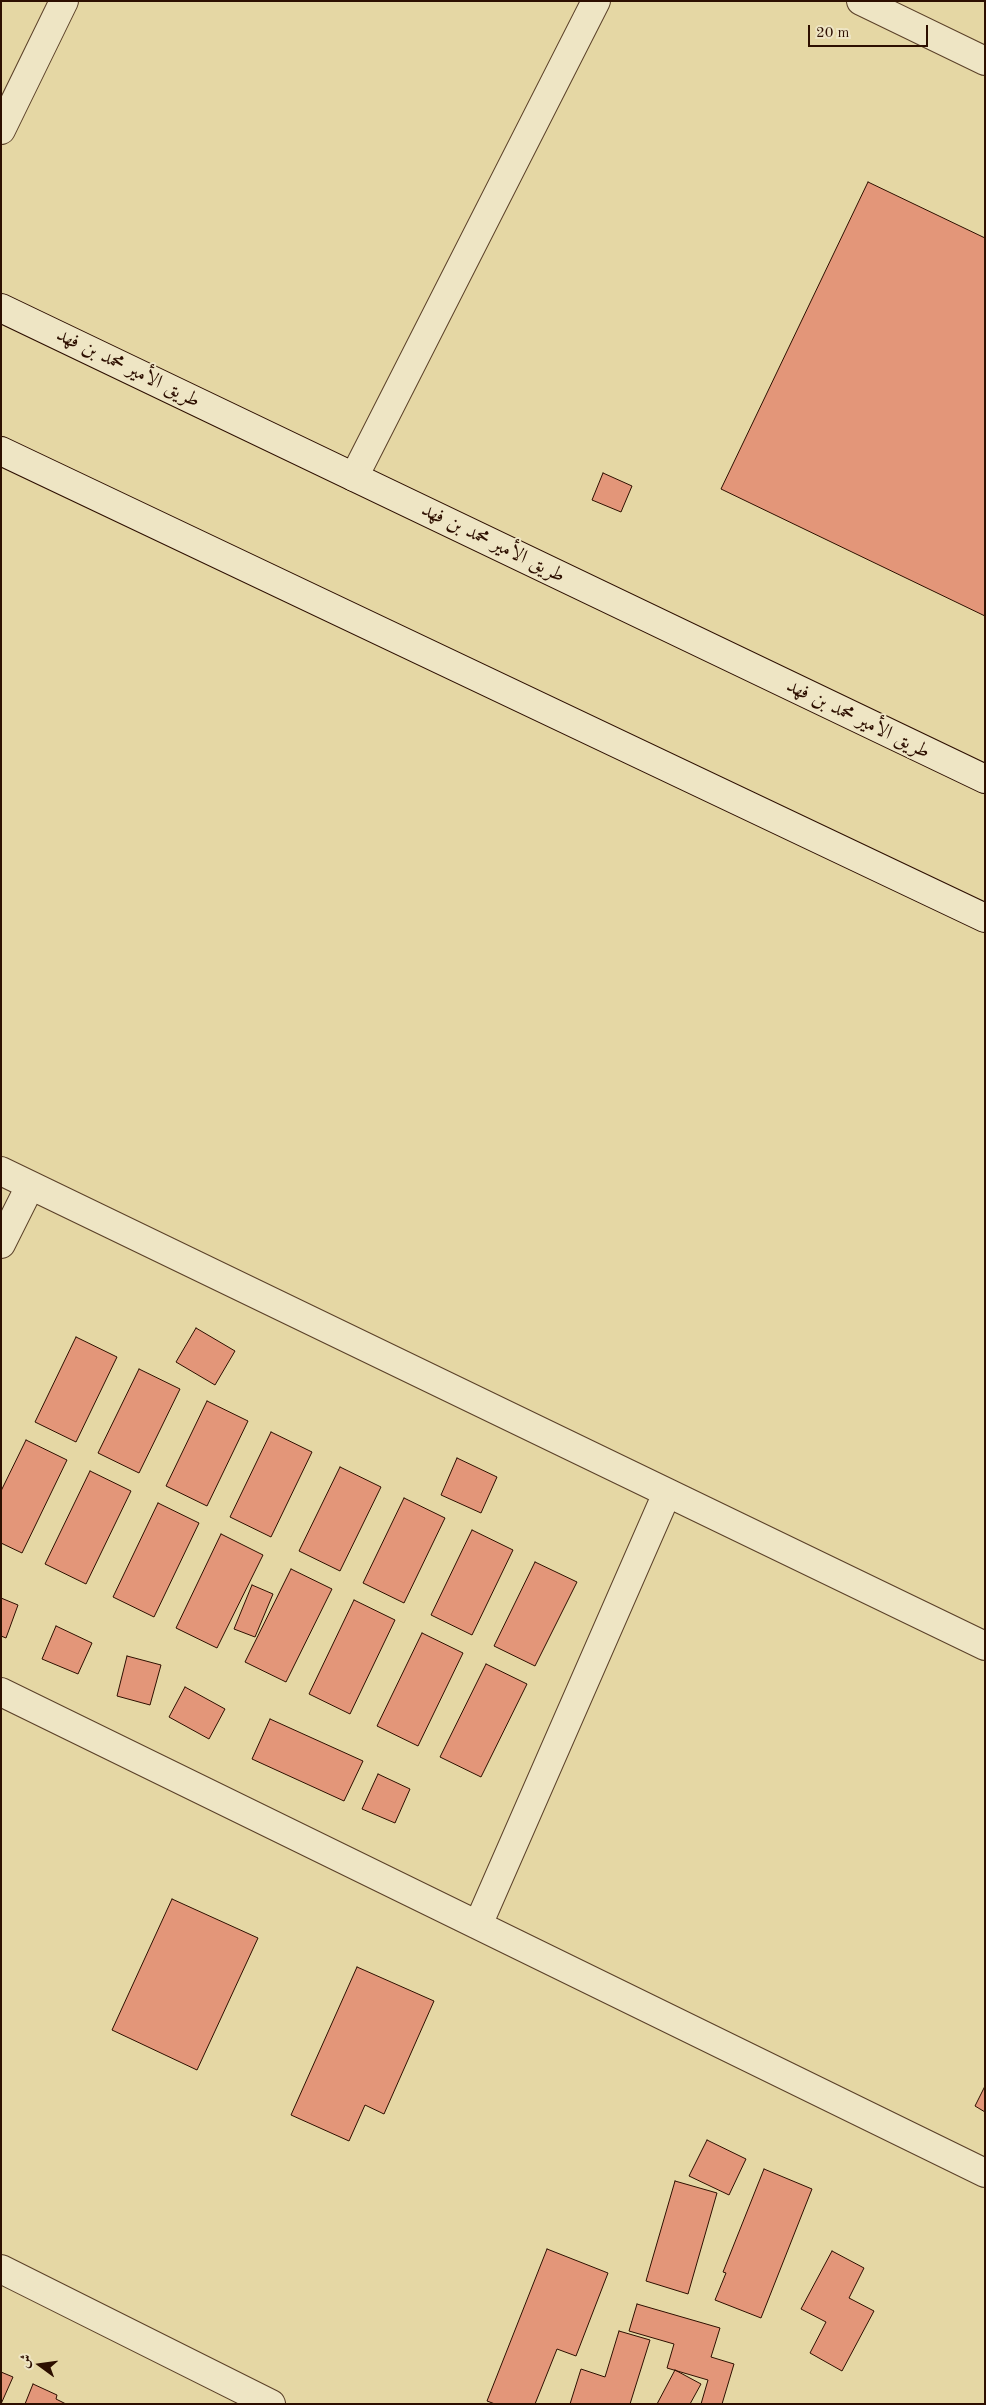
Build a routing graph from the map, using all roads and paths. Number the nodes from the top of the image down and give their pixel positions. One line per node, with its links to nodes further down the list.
1 (64, 1): 5 (street)
2 (596, 1): 8 (street)
3 (862, 1): 4 (street)
4 (985, 61)
5 (1, 130)
6 (1, 308): 8 (street, طريق الأمير محمد بن فهد)
7 (1, 451): 10 (street)
8 (354, 476): 9 (street, طريق الأمير محمد بن فهد)
9 (985, 779)
10 (985, 918)
11 (1, 1172): 12 (street)
12 (30, 1186): 13 (street); 14 (street)
13 (1, 1244)
14 (667, 1493): 15 (street); 17 (street)
15 (985, 1646)
16 (1, 1692): 17 (street)
17 (478, 1925): 18 (street)
18 (985, 2173)
19 (1, 2270): 20 (street)
20 (272, 2404)

